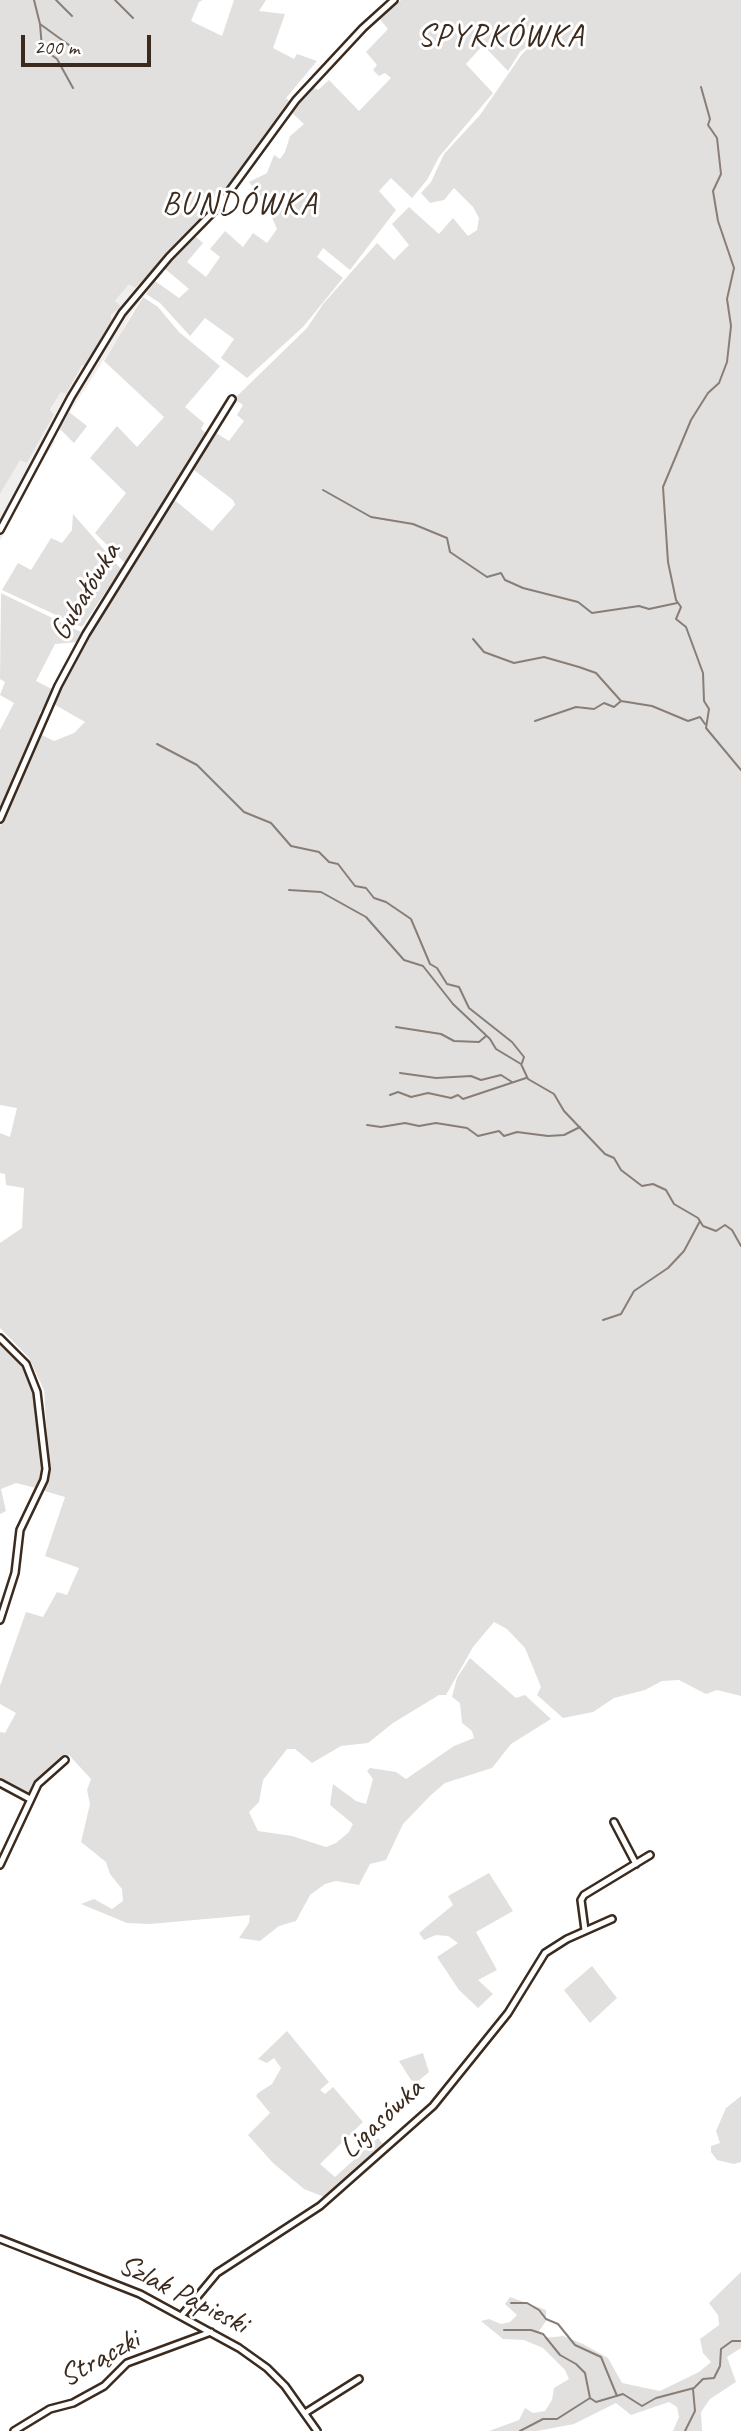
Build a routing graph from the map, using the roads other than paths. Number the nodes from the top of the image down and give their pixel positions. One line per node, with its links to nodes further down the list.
1 (394, 0): 3 (street)
2 (232, 399): 4 (street, Gubałówka)
3 (0, 530)
4 (0, 819)
5 (0, 1338): 6 (street)
6 (0, 1620)
7 (65, 1760): 9 (street)
8 (0, 1783): 9 (street)
9 (30, 1799): 13 (street)
10 (614, 1822): 12 (street)
11 (650, 1855): 12 (street)
12 (636, 1864): 15 (street)
13 (0, 1865)
14 (612, 1919): 15 (street, Ligasówka)
15 (585, 1930): 17 (street, Ligasówka)
16 (0, 2239): 17 (street, Szlak Papieski)
17 (182, 2315): 18 (street, Szlak Papieski)
18 (211, 2332): 20 (street, Szlak Papieski); 21 (street, Strączki)
19 (359, 2379): 20 (street)
20 (305, 2413): 22 (street, Szlak Papieski)
21 (13, 2431)
22 (317, 2431)

